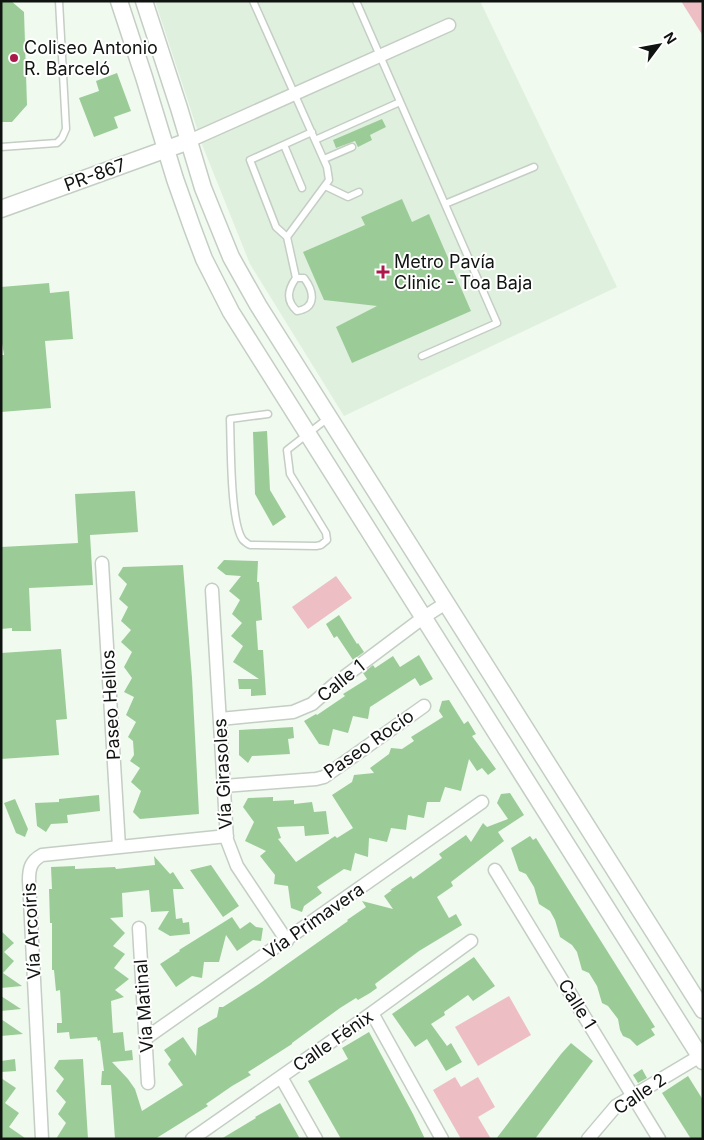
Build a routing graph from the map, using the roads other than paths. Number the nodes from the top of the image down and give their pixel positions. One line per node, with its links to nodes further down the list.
1 (59, 1): 14 (lane)
2 (119, 1): 16 (street)
3 (144, 1): 11 (street)
4 (253, 1): 8 (lane)
5 (356, 1): 7 (lane)
6 (449, 25): 7 (street)
7 (380, 56): 8 (street); 9 (lane)
8 (295, 94): 10 (lane); 11 (street)
9 (400, 102): 12 (lane); 22 (lane)
10 (312, 132): 12 (lane); 13 (lane)
11 (189, 140): 16 (street, PR-867 / PR-867); 28 (street)
12 (315, 140): 17 (lane)
13 (284, 145): 20 (lane); 24 (lane)
14 (1, 147)
15 (352, 147): 17 (lane)
16 (166, 149): 23 (street, PR-867 / PR-867); 29 (street)
17 (324, 159): 19 (lane)
18 (534, 167): 22 (lane)
19 (325, 186): 21 (lane); 24 (lane)
20 (302, 188)
21 (359, 192)
22 (445, 204): 26 (lane)
23 (1, 209)
24 (287, 237): 25 (lane)
25 (296, 278): 25 (lane)
26 (422, 356)
27 (268, 414): 29 (lane)
28 (329, 418): 29 (lane); 32 (street)
29 (308, 434): 33 (street)
30 (102, 563): 39 (street, Paseo Helios)
31 (212, 590): 35 (street, Vía Girasoles)
32 (446, 603): 33 (street, Calle 1); 44 (street)
33 (424, 617): 35 (street, Calle 1); 49 (street)
34 (424, 706): 36 (street, Paseo Rocío)
35 (220, 719): 36 (street, Vía Girasoles)
36 (224, 786): 38 (street, Vía Girasoles)
37 (482, 802): 42 (street, Vía Primavera)
38 (227, 836): 39 (street, Vía Arcoíris); 42 (street, Vía Girasoles)
39 (120, 847): 54 (street, Vía Arcoíris)
40 (495, 870): 52 (street, Calle 1)
41 (138, 928): 48 (street, Vía Matinal)
42 (286, 941): 48 (street, Vía Primavera)
43 (471, 941): 46 (street, Calle Fénix)
44 (678, 970): 45 (street); 47 (street)
45 (703, 1010)
46 (372, 1013): 50 (street, Calle Fénix); 56 (street)
47 (703, 1025)
48 (146, 1038): 51 (street, Vía Matinal)
49 (702, 1056): 52 (street, Calle 2)
50 (281, 1077): 53 (street, Calle Fénix); 55 (street)
51 (148, 1083)
52 (634, 1096): 57 (street, Calle 2); 58 (street, Calle 1)
53 (194, 1138)
54 (42, 1139)
55 (316, 1139)
56 (442, 1139)
57 (588, 1139)
58 (659, 1139)

